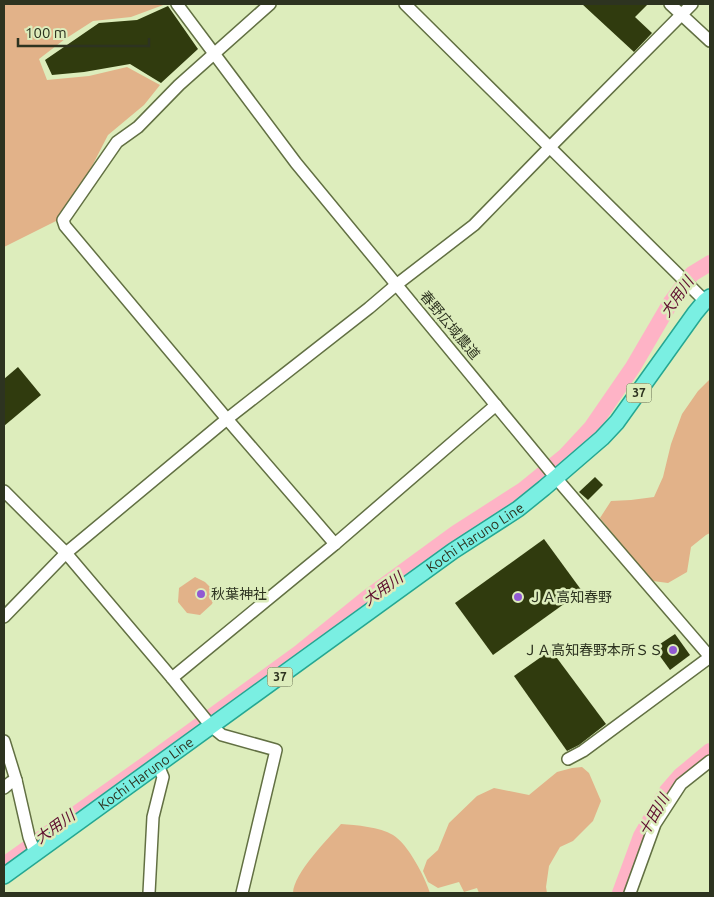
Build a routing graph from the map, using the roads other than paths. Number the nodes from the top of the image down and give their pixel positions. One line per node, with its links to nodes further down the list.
1 (177, 4): 8 (street, 春野広域農道)
2 (270, 4): 8 (street)
3 (405, 4): 9 (street)
4 (670, 4): 6 (street)
5 (692, 4): 6 (street)
6 (681, 14): 7 (street); 9 (street)
7 (710, 41)
8 (211, 50): 10 (street, 春野広域農道); 13 (street)
9 (550, 147): 10 (street); 11 (street)
10 (396, 285): 12 (street, 春野広域農道); 13 (street)
11 (704, 297): 14 (main road, Kochi Haruno Line / 37)
12 (496, 405): 14 (street, 春野広域農道); 16 (street)
13 (227, 418): 16 (street); 17 (street)
14 (556, 478): 19 (street, 春野広域農道); 21 (main road, Kochi Haruno Line / 37)
15 (4, 491): 17 (street)
16 (335, 544): 20 (street)
17 (66, 553): 18 (street); 20 (street)
18 (4, 617)
19 (710, 657): 23 (street)
20 (172, 678): 21 (street)
21 (207, 721): 25 (main road, Kochi Haruno Line / 37); 31 (street)
22 (4, 741): 26 (street)
23 (568, 759)
24 (710, 761): 32 (street)
25 (158, 765): 28 (main road, Kochi Haruno Line / 37); 30 (street)
26 (16, 780): 27 (street); 28 (street)
27 (4, 788)
28 (33, 846): 29 (main road, Kochi Haruno Line / 37)
29 (4, 876)
30 (149, 893)
31 (242, 893)
32 (630, 893)

